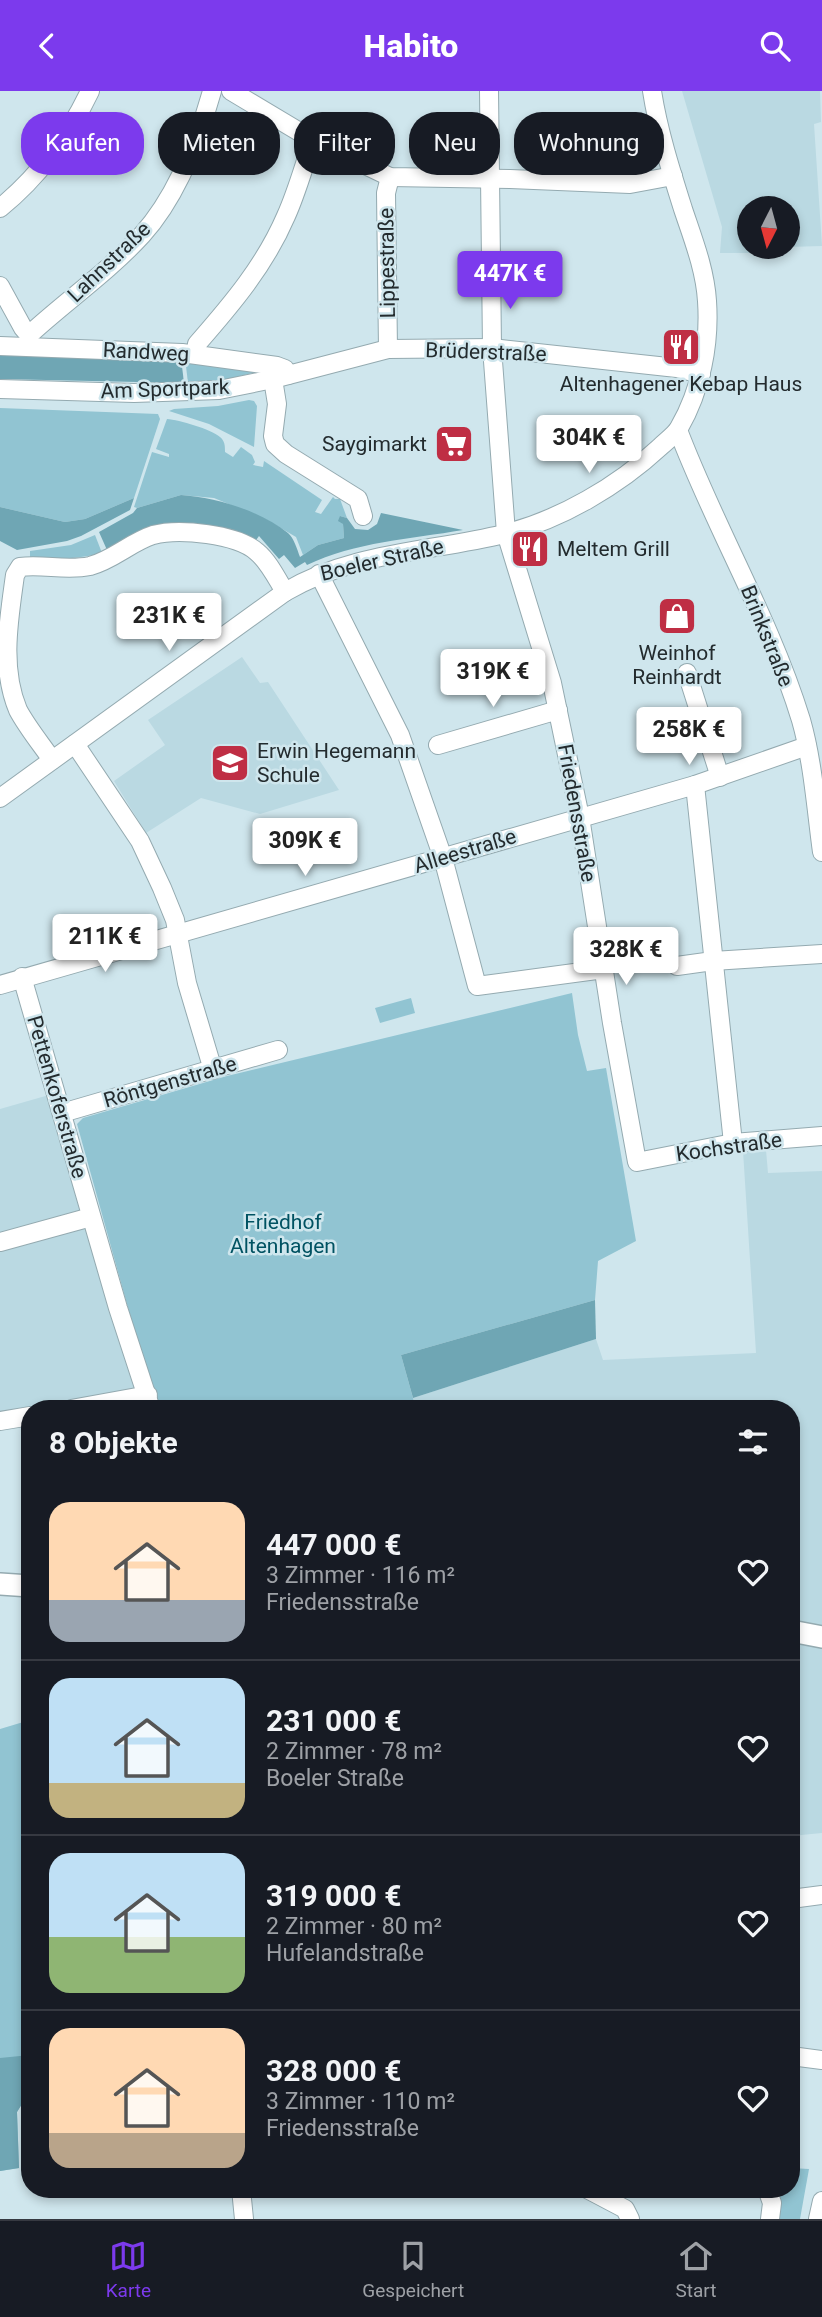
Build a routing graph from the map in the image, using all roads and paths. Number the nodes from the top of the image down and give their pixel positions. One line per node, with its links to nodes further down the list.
1 (90, 91): 12 (street)
2 (212, 91): 14 (street, Lahnstraße)
3 (231, 91): 6 (street)
4 (489, 91): 11 (street, Friedensstraße)
5 (652, 91): 9 (street)
6 (294, 129)
7 (301, 175): 18 (street)
8 (386, 175): 10 (street)
9 (673, 176): 11 (street); 19 (street)
10 (390, 177): 11 (street); 17 (street, Lippestraße)
11 (491, 179): 16 (street, Friedensstraße)
12 (0, 208)
13 (0, 286): 14 (street)
14 (29, 341): 15 (street, Randweg); 18 (street, Randweg)
15 (0, 346)
16 (492, 348): 17 (street, Brüderstraße); 19 (street, Brüderstraße); 24 (street, Friedensstraße)
17 (388, 349): 20 (street, Brüderstraße)
18 (195, 354): 20 (street, Randweg)
19 (701, 373): 22 (street)
20 (280, 377): 21 (street, Am Sportpark); 23 (street)
21 (0, 389)
22 (678, 431): 24 (street, Boeler Straße); 32 (street, Brinkstraße)
23 (363, 516)
24 (506, 533): 25 (street, Boeler Straße); 29 (street, Friedensstraße)
25 (319, 574): 26 (street, Boeler Straße); 39 (street)
26 (285, 592): 27 (street); 30 (street, Boeler Straße)
27 (2, 646): 33 (street)
28 (687, 673): 34 (street)
29 (558, 710): 31 (street); 37 (street, Friedensstraße)
30 (75, 744): 33 (street, Boeler Straße); 40 (street)
31 (438, 745)
32 (807, 746): 34 (street, Alleestraße); 38 (street, Brinkstraße)
33 (52, 760): 36 (street, Boeler Straße)
34 (720, 777): 35 (street, Alleestraße)
35 (695, 785): 37 (street, Alleestraße); 42 (street)
36 (0, 798)
37 (580, 817): 39 (street, Alleestraße); 44 (street, Friedensstraße)
38 (822, 852)
39 (443, 858): 40 (street, Alleestraße); 44 (street)
40 (177, 935): 45 (street, Alleestraße); 48 (street)
41 (822, 954): 42 (street)
42 (713, 961): 43 (street); 51 (street)
43 (677, 966)
44 (604, 969): 52 (street, Friedensstraße)
45 (22, 977): 46 (street, Alleestraße); 49 (street, Pettenkoferstraße)
46 (0, 985)
47 (278, 1050): 48 (street, Röntgenstraße)
48 (214, 1070): 49 (street, Röntgenstraße)
49 (62, 1113): 53 (street, Pettenkoferstraße)
50 (822, 1136): 51 (street, Kochstraße)
51 (733, 1143): 52 (street, Kochstraße)
52 (637, 1162)
53 (91, 1217): 54 (street); 55 (street, Pettenkoferstraße)
54 (0, 1241)
55 (148, 1400)
56 (21, 1418): 57 (street)
57 (0, 1421)
58 (0, 1584): 59 (main road)
59 (21, 1585)
60 (800, 1633): 61 (main road)
61 (822, 1637)
62 (822, 1895): 63 (street)
63 (800, 1898)
64 (800, 2057): 65 (street)
65 (822, 2060)
66 (242, 2198): 70 (street)
67 (604, 2198): 71 (street)
68 (770, 2198): 72 (street)
69 (822, 2201): 73 (street)
70 (244, 2219)
71 (630, 2219)
72 (770, 2219)
73 (818, 2219)

